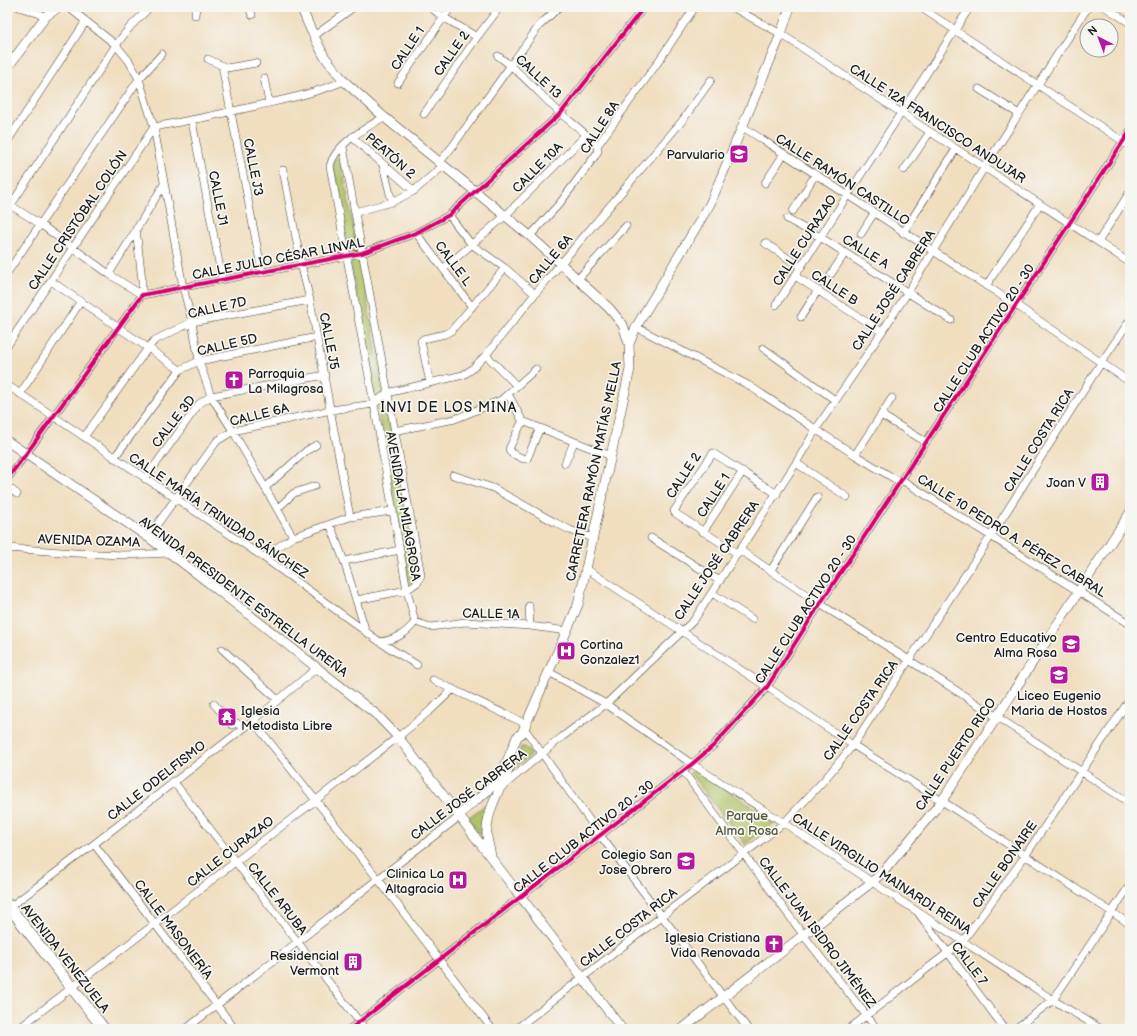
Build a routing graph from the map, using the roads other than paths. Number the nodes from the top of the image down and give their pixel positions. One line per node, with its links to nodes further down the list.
1 (19, 7): 23 (street)
2 (59, 7): 23 (main road)
3 (68, 7): 25 (street)
4 (150, 7): 31 (street)
5 (196, 7): 21 (street)
6 (249, 7): 22 (street)
7 (301, 7): 29 (main road, CARRETERA RAMÓN MATÍAS MELLA)
8 (354, 7): 29 (street)
9 (430, 7): 24 (street)
10 (451, 7): 24 (street, CALLE 1)
11 (500, 7): 30 (street, CALLE 2)
12 (558, 7): 36 (street)
13 (695, 7): 62 (street, CALLE 8A)
14 (732, 7): 28 (street, CALLE 12A FRANCISCO ANDUJAR)
15 (790, 7): 28 (main road)
16 (920, 7): 27 (street)
17 (970, 7): 27 (street, CALLE CURAZAO)
18 (1088, 7): 44 (street, CALLE JOSÉ CABRERA)
19 (1105, 7): 26 (street)
20 (642, 8): 48 (street, CALLE JULIO CÉSAR LINVAL)
21 (195, 15)
22 (252, 15)
23 (46, 16): 38 (main road)
24 (443, 17): 30 (street); 43 (street, CALLE 1)
25 (86, 21): 31 (street); 60 (street)
26 (1130, 23)
27 (955, 30): 44 (street); 49 (street, CALLE CURAZAO)
28 (781, 34): 49 (street, CALLE 12A FRANCISCO ANDUJAR); 55 (main road)
29 (314, 36): 42 (main road, CARRETERA RAMÓN MATÍAS MELLA)
30 (476, 37): 50 (street, CALLE 2)
31 (116, 45): 40 (street); 80 (street)
32 (162, 54): 40 (street)
33 (498, 56): 36 (street, CALLE 13)
34 (208, 59): 37 (street)
35 (256, 63): 37 (street)
36 (511, 65): 48 (street, CALLE 13); 67 (street)
37 (222, 66): 47 (street, CALLE J3)
38 (7, 68)
39 (264, 78): 46 (street)
40 (139, 79): 54 (street); 87 (street)
41 (711, 80): 106 (street, CALLE 6A)
42 (344, 81): 46 (street); 52 (main road, CARRETERA RAMÓN MATÍAS MELLA)
43 (398, 83)
44 (1038, 84): 51 (street, CALLE JOSÉ CABRERA); 61 (street)
45 (979, 89): 51 (street)
46 (270, 103): 47 (street)
47 (231, 112): 53 (street); 111 (street, CALLE J3)
48 (561, 113): 58 (street, CALLE 13); 75 (street, CALLE JULIO CÉSAR LINVAL)
49 (901, 113): 56 (street, CALLE 12A FRANCISCO ANDUJAR); 77 (street, CALLE CURAZAO)
50 (424, 114)
51 (1019, 114): 68 (street, CALLE JOSÉ CABRERA)
52 (384, 117): 59 (street, AVENIDA LA MILAGROSA); 67 (main road, CARRETERA RAMÓN MATÍAS MELLA)
53 (192, 121): 54 (street); 115 (street, CALLE J1)
54 (154, 127): 73 (street); 99 (street, CALLE CRISTÓBAL COLÓN)
55 (743, 127): 65 (street, CALLE RAMÓN CASTILLO); 133 (main road)
56 (930, 132): 64 (street, CALLE 12A FRANCISCO ANDUJAR); 70 (street)
57 (1130, 132): 61 (street, CALLE CLUB ACTIVO 20 - 30)
58 (586, 135): 62 (street, CALLE 13); 85 (street, CALLE 10A)
59 (352, 137): 63 (street, AVENIDA LA MILAGROSA); 66 (street, PEATÓN 2)
60 (7, 142)
61 (1127, 144): 88 (street, CALLE CLUB ACTIVO 20 - 30)
62 (597, 146): 94 (street, CALLE 8A)
63 (343, 147): 82 (street, AVENIDA LA MILAGROSA); 103 (street, AVENIDA LA MILAGROSA)
64 (956, 149): 68 (street, CALLE 12A FRANCISCO ANDUJAR); 92 (street)
65 (784, 154): 71 (street, CALLE RAMÓN CASTILLO); 72 (street)
66 (383, 165): 74 (street, PEATÓN 2); 78 (street)
67 (441, 165): 74 (street); 75 (main road, CARRETERA RAMÓN MATÍAS MELLA)
68 (984, 168): 79 (street, CALLE 12A FRANCISCO ANDUJAR); 100 (street, CALLE JOSÉ CABRERA)
69 (283, 170): 105 (street, CALLE J5)
70 (904, 170)
71 (815, 175): 77 (street, CALLE RAMÓN CASTILLO); 81 (street)
72 (765, 183)
73 (164, 184): 90 (street); 119 (street)
74 (414, 191): 78 (street)
75 (474, 192): 84 (street, CALLE JULIO CÉSAR LINVAL); 85 (main road, CARRETERA RAMÓN MATÍAS MELLA)
76 (1130, 192): 96 (street)
77 (847, 196): 83 (street, CALLE RAMÓN CASTILLO); 95 (street, CALLE CURAZAO)
78 (392, 202): 82 (street)
79 (1040, 204): 88 (street, CALLE 12A FRANCISCO ANDUJAR); 118 (street)
80 (8, 206): 87 (street)
81 (793, 211)
82 (355, 212): 101 (street, AVENIDA LA MILAGROSA)
83 (874, 213): 92 (street, CALLE RAMÓN CASTILLO); 93 (street)
84 (449, 215): 91 (street, CALLE JULIO CÉSAR LINVAL); 98 (street)
85 (505, 216): 94 (main road, CARRETERA RAMÓN MATÍAS MELLA); 98 (street, CALLE 10A)
86 (787, 219): 95 (street, CALLE A)
87 (40, 224): 99 (street); 110 (street)
88 (1070, 224): 96 (street, CALLE 12A FRANCISCO ANDUJAR); 127 (street, CALLE CLUB ACTIVO 20 - 30)
89 (626, 226): 116 (street)
90 (136, 229): 112 (street); 123 (street)
91 (416, 233): 101 (street, CALLE JULIO CÉSAR LINVAL); 109 (street, CALLE L)
92 (904, 233): 100 (street, CALLE RAMÓN CASTILLO)
93 (861, 234)
94 (530, 236): 106 (main road, CARRETERA RAMÓN MATÍAS MELLA)
95 (820, 237): 102 (street, CALLE A); 107 (street, CALLE CURAZAO)
96 (1098, 242): 104 (street, CALLE 12A FRANCISCO ANDUJAR)
97 (765, 243): 107 (street)
98 (471, 244): 108 (street); 109 (street, CALLE 10A)
99 (72, 247): 112 (street); 117 (street, CALLE CRISTÓBAL COLÓN)
100 (933, 252): 118 (street, CALLE RAMÓN CASTILLO); 121 (street, CALLE JOSÉ CABRERA)
101 (362, 253): 103 (street, CALLE JULIO CÉSAR LINVAL); 151 (street, AVENIDA LA MILAGROSA)
102 (846, 253): 113 (street); 121 (street, CALLE A)
103 (346, 255): 105 (street, CALLE JULIO CÉSAR LINVAL); 157 (street, AVENIDA LA MILAGROSA)
104 (1130, 263)
105 (301, 264): 111 (street, CALLE JULIO CÉSAR LINVAL); 124 (street, CALLE J5)
106 (562, 264): 116 (main road, CARRETERA RAMÓN MATÍAS MELLA); 122 (street, CALLE 6A)
107 (801, 267): 114 (street, CALLE CURAZAO)
108 (505, 268): 122 (street); 128 (street)
109 (443, 269): 128 (street, CALLE L)
110 (7, 272)
111 (262, 272): 115 (street, CALLE JULIO CÉSAR LINVAL)
112 (109, 274): 123 (street)
113 (831, 274)
114 (795, 276): 120 (street, CALLE B); 126 (street, CALLE CURAZAO)
115 (222, 279): 119 (street, CALLE JULIO CÉSAR LINVAL)
116 (578, 279): 137 (main road, CARRETERA RAMÓN MATÍAS MELLA)
117 (51, 280): 125 (street); 138 (street, CALLE CRISTÓBAL COLÓN)
118 (986, 286): 127 (street, CALLE RAMÓN CASTILLO)
119 (183, 287): 123 (street, CALLE JULIO CÉSAR LINVAL); 132 (street)
120 (818, 290): 129 (street); 135 (street, CALLE B)
121 (908, 292): 130 (street, CALLE A); 135 (street, CALLE JOSÉ CABRERA)
122 (535, 294): 141 (street, CALLE 6A)
123 (142, 295): 134 (street)
124 (310, 300): 132 (street, CALLE 7D); 136 (street, CALLE J5)
125 (81, 301): 134 (street); 152 (street)
126 (776, 305)
127 (1016, 305): 143 (street, CALLE RAMÓN CASTILLO); 169 (street, CALLE CLUB ACTIVO 20 - 30)
128 (472, 307): 148 (street)
129 (801, 317)
130 (951, 320)
131 (1130, 320): 143 (street, CALLE COSTA RICA)
132 (192, 322): 139 (street, CALLE 7D); 142 (street)
133 (636, 327): 137 (main road); 163 (street, CALLE 10 PEDRO A. PÉREZ CABRAL)
134 (118, 328): 139 (street); 160 (street)
135 (882, 332): 156 (street, CALLE JOSÉ CABRERA)
136 (317, 336): 142 (street, CALLE 5D); 146 (street, CALLE J5)
137 (629, 344): 173 (main road, CARRETERA RAMÓN MATÍAS MELLA)
138 (7, 346)
139 (148, 348): 145 (street); 166 (street, CALLE 7D)
140 (762, 348): 156 (street)
141 (486, 355): 148 (street, CALLE 6A); 150 (street)
142 (199, 361): 145 (street, CALLE 5D); 154 (street)
143 (1101, 363): 147 (street, CALLE RAMÓN CASTILLO); 197 (street, CALLE COSTA RICA)
144 (536, 369): 150 (street)
145 (180, 370): 174 (street, CALLE 5D)
146 (325, 375): 154 (street, CALLE 3D); 158 (street, CALLE J5)
147 (1130, 382)
148 (430, 383): 151 (street, CALLE 6A)
149 (7, 385): 152 (street, CALLE MARÍA TRINIDAD SÁNCHEZ)
150 (517, 386): 153 (street)
151 (387, 393): 157 (street, CALLE 6A); 165 (street, AVENIDA LA MILAGROSA)
152 (20, 394): 160 (street, CALLE MARÍA TRINIDAD SÁNCHEZ)
153 (508, 394): 161 (street); 165 (street)
154 (211, 396): 164 (street); 180 (street, CALLE 3D)
155 (892, 398): 159 (street)
156 (835, 400): 163 (street, CALLE JOSÉ CABRERA)
157 (374, 404): 158 (street, CALLE 6A); 191 (street, AVENIDA LA MILAGROSA)
158 (331, 410): 164 (street, CALLE 6A); 193 (street, CALLE J5)
159 (880, 415): 169 (street); 172 (street)
160 (53, 417): 166 (street, CALLE MARÍA TRINIDAD SÁNCHEZ); 171 (street)
161 (523, 422): 162 (street); 162 (street)
162 (540, 428): 168 (street)
163 (816, 429): 172 (street, CALLE 10 PEDRO A. PÉREZ CABRAL); 176 (street, CALLE JOSÉ CABRERA)
164 (233, 431): 184 (street); 189 (street, CALLE 6A)
165 (394, 431): 210 (street, AVENIDA LA MILAGROSA)
166 (84, 437): 174 (street, CALLE MARÍA TRINIDAD SÁNCHEZ)
167 (7, 441): 171 (main road, AVENIDA PRESIDENTE ESTRELLA UREÑA)
168 (574, 442): 173 (street); 175 (street)
169 (926, 442): 181 (street, CALLE CLUB ACTIVO 20 - 30)
170 (316, 445): 184 (street)
171 (26, 454): 179 (street); 198 (main road, AVENIDA PRESIDENTE ESTRELLA UREÑA)
172 (855, 455): 181 (street, CALLE 10 PEDRO A. PÉREZ CABRAL)
173 (611, 456): 199 (main road, CARRETERA RAMÓN MATÍAS MELLA)
174 (114, 458): 180 (street, CALLE MARÍA TRINIDAD SÁNCHEZ)
175 (565, 463)
176 (796, 463): 186 (street, CALLE JOSÉ CABRERA); 188 (street)
177 (743, 471): 186 (street); 195 (street, CALLE 1); 195 (street, CALLE 2)
178 (453, 475): 199 (street)
179 (7, 479)
180 (144, 479): 189 (street, CALLE MARÍA TRINIDAD SÁNCHEZ)
181 (901, 481): 197 (street, CALLE 10 PEDRO A. PÉREZ CABRAL); 214 (street, CALLE CLUB ACTIVO 20 - 30)
182 (7, 486): 185 (street)
183 (315, 486): 190 (street)
184 (265, 488): 190 (street)
185 (17, 494)
186 (776, 494): 203 (street, CALLE JOSÉ CABRERA)
187 (817, 497): 208 (street)
188 (847, 497)
189 (175, 499): 198 (street, CALLE 6A); 205 (street, CALLE MARÍA TRINIDAD SÁNCHEZ)
190 (277, 509): 196 (street)
191 (392, 511): 193 (street); 202 (street, AVENIDA LA MILAGROSA)
192 (1130, 513): 211 (main road, CALLE PUERTO RICO)
193 (350, 517): 194 (street)
194 (330, 524): 196 (street); 206 (street)
195 (704, 532): 203 (street)
196 (293, 536): 205 (street)
197 (991, 536): 211 (street, CALLE 10 PEDRO A. PÉREZ CABRAL); 225 (street, CALLE COSTA RICA)
198 (148, 537): 204 (main road, AVENIDA PRESIDENTE ESTRELLA UREÑA)
199 (592, 538): 207 (main road, CARRETERA RAMÓN MATÍAS MELLA)
200 (651, 538): 209 (street)
201 (7, 548): 204 (street, AVENIDA OZAMA)
202 (400, 550): 206 (street); 210 (street, AVENIDA LA MILAGROSA)
203 (739, 552): 208 (street); 209 (street, CALLE JOSÉ CABRERA)
204 (170, 554): 227 (main road, AVENIDA PRESIDENTE ESTRELLA UREÑA)
205 (263, 557): 221 (street, CALLE MARÍA TRINIDAD SÁNCHEZ)
206 (344, 561): 213 (street)
207 (585, 568): 220 (main road, CARRETERA RAMÓN MATÍAS MELLA); 222 (street)
208 (771, 570): 214 (street)
209 (720, 581): 212 (street, CALLE JOSÉ CABRERA)
210 (407, 590): 213 (street); 217 (street, AVENIDA LA MILAGROSA)
211 (1079, 592): 218 (street, CALLE 10 PEDRO A. PÉREZ CABRAL); 236 (main road, CALLE PUERTO RICO)
212 (712, 593): 216 (street); 222 (street, CALLE JOSÉ CABRERA)
213 (356, 600): 221 (street)
214 (820, 604): 225 (street); 230 (street, CALLE CLUB ACTIVO 20 - 30)
215 (529, 606): 219 (street)
216 (752, 619)
217 (415, 622): 219 (street, CALLE 1A); 223 (street)
218 (1130, 624)
219 (530, 626): 220 (street, CALLE 1A)
220 (567, 631): 228 (main road, CARRETERA RAMÓN MATÍAS MELLA)
221 (366, 632): 223 (street, CALLE MARÍA TRINIDAD SÁNCHEZ)
222 (682, 632): 230 (street); 235 (street, CALLE JOSÉ CABRERA)
223 (380, 642): 226 (street, CALLE MARÍA TRINIDAD SÁNCHEZ)
224 (222, 649): 233 (street)
225 (909, 660): 236 (street); 241 (street, CALLE COSTA RICA)
226 (417, 665)
227 (318, 667): 233 (street, CALLE ODELFISMO); 240 (main road, AVENIDA PRESIDENTE ESTRELLA UREÑA)
228 (548, 672): 235 (street, CALLE VIRGILIO MAINARDI REINA); 239 (main road, CARRETERA RAMÓN MATÍAS MELLA)
229 (433, 680): 231 (street)
230 (767, 687): 241 (street); 243 (street, CALLE CLUB ACTIVO 20 - 30)
231 (453, 689): 239 (street); 240 (street, CALLE CURAZAO)
232 (1130, 699): 245 (street, CALLE BONAIRE)
233 (278, 700): 237 (street, CALLE ODELFISMO)
234 (214, 704): 238 (street)
235 (606, 704): 242 (street, CALLE JOSÉ CABRERA); 243 (street, CALLE VIRGILIO MAINARDI REINA)
236 (996, 716): 245 (street); 249 (main road, CALLE PUERTO RICO)
237 (253, 720): 238 (street, CALLE ODELFISMO); 248 (street)
238 (242, 728): 246 (street, CALLE ODELFISMO)
239 (524, 728): 242 (street); 247 (main road, CARRETERA RAMÓN MATÍAS MELLA); 251 (main road, CARRETERA RAMÓN MATÍAS MELLA)
240 (398, 737): 248 (street, CALLE CURAZAO); 251 (main road, AVENIDA PRESIDENTE ESTRELLA UREÑA)
241 (853, 745): 249 (street); 252 (street, CALLE COSTA RICA)
242 (542, 754): 247 (street, CALLE JOSÉ CABRERA); 253 (street)
243 (692, 764): 244 (street, CALLE CLUB ACTIVO 20 - 30); 252 (street, CALLE VIRGILIO MAINARDI REINA)
244 (683, 771): 253 (street, CALLE CLUB ACTIVO 20 - 30); 255 (street, CALLE JUAN ISIDRO JIMÉNEZ)
245 (1081, 771): 250 (street); 256 (street, CALLE BONAIRE)
246 (173, 781): 254 (street, CALLE ODELFISMO); 258 (street, CALLE ARUBA)
247 (501, 787): 251 (main road, CALLE JOSÉ CABRERA); 257 (main road, CARRETERA RAMÓN MATÍAS MELLA)
248 (316, 800): 258 (street, CALLE CURAZAO); 259 (street)
249 (942, 801): 256 (street); 260 (main road, CALLE PUERTO RICO)
250 (1130, 803)
251 (459, 817): 257 (main road, AVENIDA PRESIDENTE ESTRELLA UREÑA); 259 (street, CALLE JOSÉ CABRERA)
252 (784, 823): 255 (street, CALLE COSTA RICA); 260 (street, CALLE VIRGILIO MAINARDI REINA)
253 (600, 835): 262 (street, CALLE CLUB ACTIVO 20 - 30); 266 (street)
254 (94, 844): 263 (street, CALLE ODELFISMO); 267 (street, CALLE MASONERÍA)
255 (744, 854): 266 (street, CALLE COSTA RICA); 269 (street, CALLE JUAN ISIDRO JIMÉNEZ)
256 (1025, 856): 265 (street); 270 (street, CALLE BONAIRE)
257 (491, 857): 262 (main road, AVENIDA PRESIDENTE ESTRELLA UREÑA)
258 (235, 862): 267 (street, CALLE CURAZAO); 271 (street, CALLE ARUBA)
259 (378, 879): 271 (street, CALLE JOSÉ CABRERA); 273 (street)
260 (872, 882): 264 (street, CALLE VIRGILIO MAINARDI REINA); 269 (main road, CALLE PUERTO RICO)
261 (1130, 884): 265 (street)
262 (521, 897): 273 (street, CALLE CLUB ACTIVO 20 - 30); 274 (main road, AVENIDA PRESIDENTE ESTRELLA UREÑA)
263 (8, 907): 275 (main road, AVENIDA VENEZUELA)
264 (916, 911): 270 (street, CALLE VIRGILIO MAINARDI REINA); 272 (street, CALLE 7)
265 (1112, 912): 268 (street); 277 (street)
266 (662, 916): 274 (street, CALLE COSTA RICA); 276 (street)
267 (156, 924): 275 (street, CALLE CURAZAO); 278 (street, CALLE MASONERÍA)
268 (1130, 924)
269 (804, 936): 276 (main road, CALLE PUERTO RICO); 279 (street, CALLE JUAN ISIDRO JIMÉNEZ)
270 (964, 941): 272 (street, CALLE BONAIRE); 277 (street, CALLE VIRGILIO MAINARDI REINA)
271 (298, 942): 278 (street, CALLE JOSÉ CABRERA); 280 (street, CALLE ARUBA)
272 (948, 954): 279 (street, CALLE BONAIRE); 294 (street, CALLE 7)
273 (439, 960): 280 (street, CALLE CLUB ACTIVO 20 - 30); 287 (street)
274 (582, 978): 288 (street, CALLE COSTA RICA); 289 (main road, AVENIDA PRESIDENTE ESTRELLA UREÑA)
275 (72, 988): 281 (street, CALLE CURAZAO); 282 (main road, AVENIDA VENEZUELA)
276 (724, 997): 290 (main road, CALLE PUERTO RICO); 291 (street)
277 (1053, 1000): 295 (street); 296 (street, CALLE VIRGILIO MAINARDI REINA)
278 (217, 1005): 283 (street, CALLE JOSÉ CABRERA); 284 (street, CALLE MASONERÍA)
279 (866, 1016): 292 (street, CALLE BONAIRE); 293 (street, CALLE JUAN ISIDRO JIMÉNEZ)
280 (359, 1022): 285 (street, CALLE CLUB ACTIVO 20 - 30); 286 (street, CALLE ARUBA)
281 (18, 1029)
282 (104, 1029)
283 (186, 1029)
284 (235, 1029)
285 (350, 1029)
286 (365, 1029)
287 (492, 1029)
288 (516, 1029)
289 (622, 1029)
290 (682, 1029)
291 (748, 1029)
292 (849, 1029)
293 (877, 1029)
294 (1005, 1029)
295 (1015, 1029)
296 (1101, 1029)

